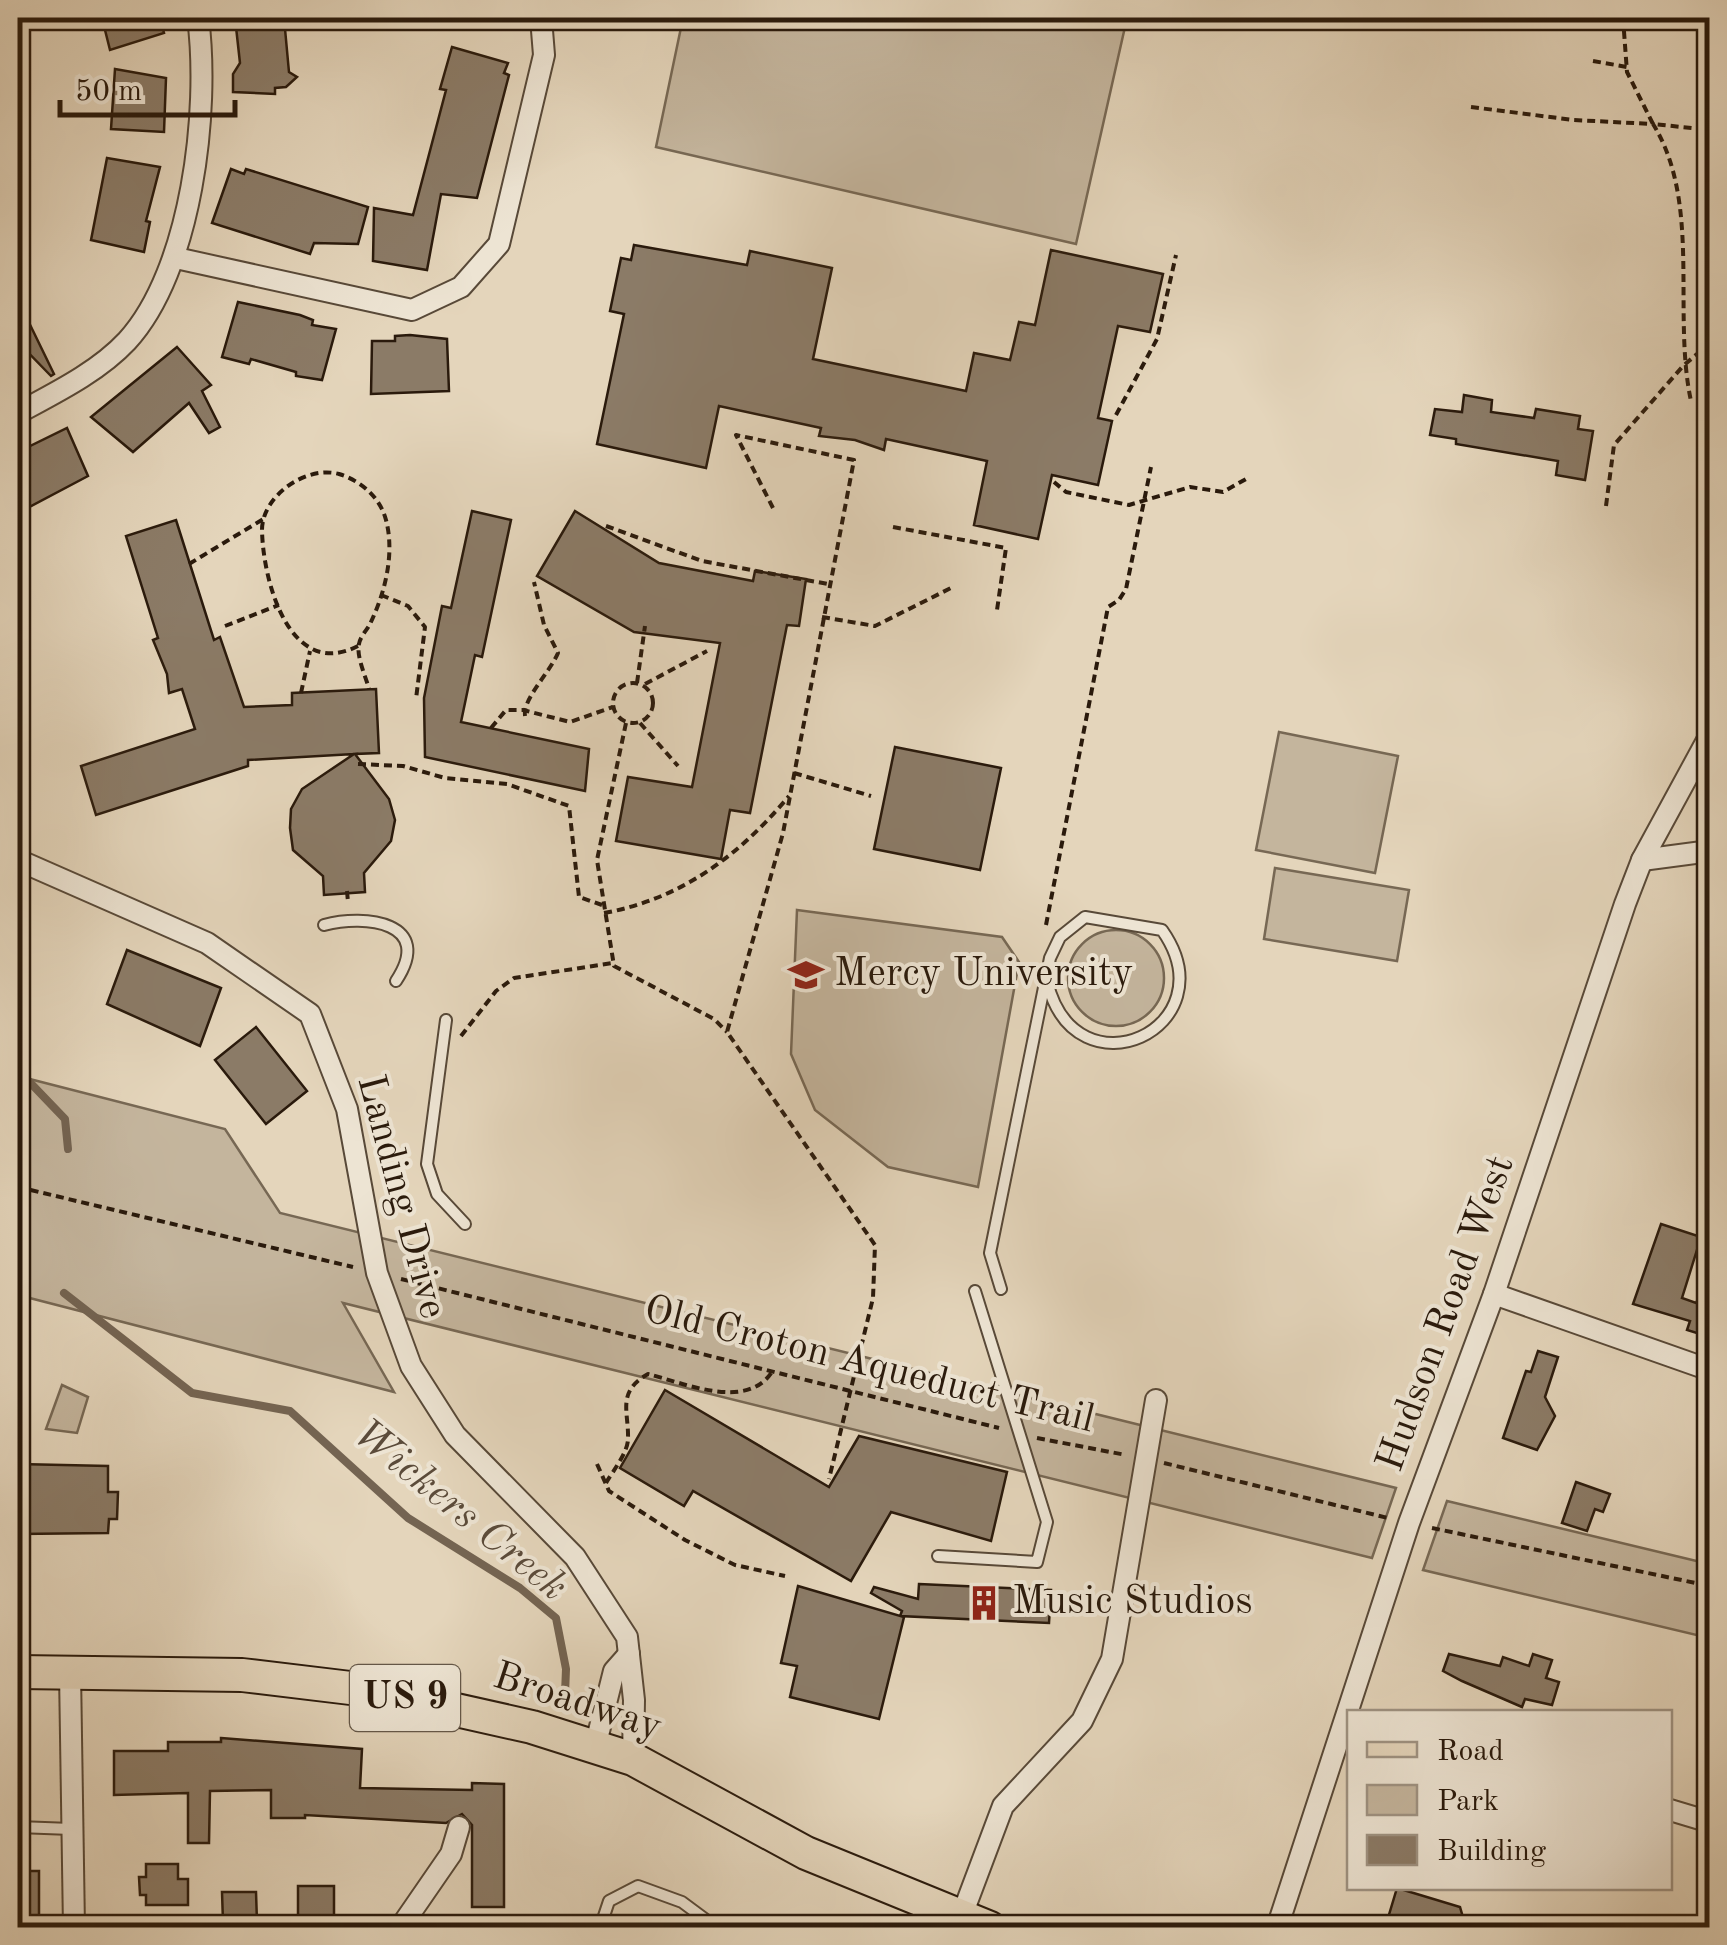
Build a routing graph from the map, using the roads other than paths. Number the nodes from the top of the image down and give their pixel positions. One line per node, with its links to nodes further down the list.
1 (198, 18): 3 (street)
2 (541, 18): 3 (street)
3 (176, 258): 4 (street)
4 (18, 412)
5 (1710, 735): 8 (street, Hudson Road West)
6 (1710, 851): 8 (street)
7 (18, 860): 20 (street, Landing Drive)
8 (1642, 860): 16 (street, Hudson Road West)
9 (324, 925): 10 (lane)
10 (396, 981)
11 (1047, 981): 11 (lane); 14 (lane)
12 (446, 1020): 13 (lane)
13 (465, 1224)
14 (1001, 1289)
15 (975, 1291): 19 (lane)
16 (1494, 1294): 17 (street); 23 (street, Hudson Road West)
17 (1710, 1370)
18 (1156, 1400): 32 (street)
19 (938, 1556)
20 (629, 1654): 25 (street); 26 (street, Landing Drive)
21 (18, 1672): 22 (main road, Broadway / US 9)
22 (70, 1672): 25 (main road, Broadway / US 9); 31 (street)
23 (1355, 1710)
24 (1347, 1733): 37 (street, Hudson Road West)
25 (594, 1746): 26 (main road, Broadway / US 9)
26 (633, 1759): 32 (main road, Broadway / US 9)
27 (1672, 1811): 28 (street)
28 (1710, 1822)
29 (18, 1827): 31 (lane)
30 (460, 1827): 34 (street)
31 (72, 1829): 33 (street)
32 (969, 1924)
33 (74, 1928)
34 (400, 1928)
35 (600, 1928): 36 (lane)
36 (716, 1928)
37 (1277, 1928)

